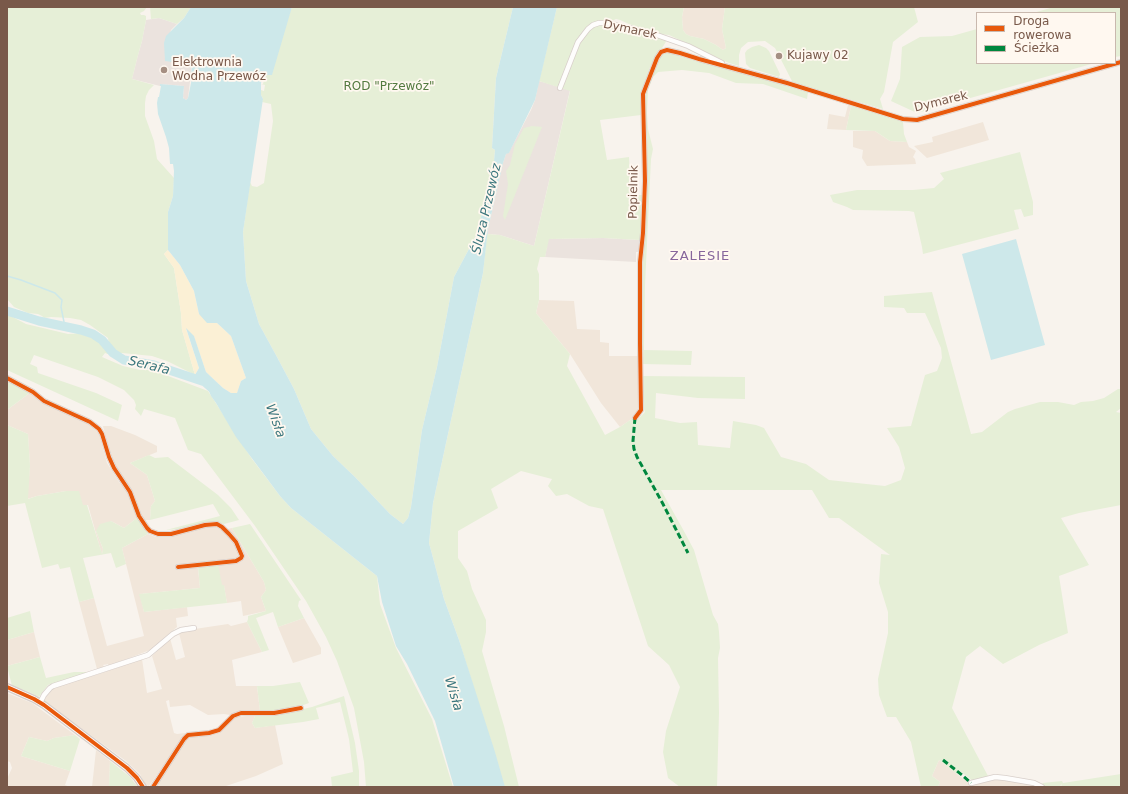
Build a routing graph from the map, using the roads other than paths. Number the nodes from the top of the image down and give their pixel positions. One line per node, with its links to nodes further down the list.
1 (1114, 64): 3 (street, Dymarek)
2 (732, 68): 3 (street, Popielnik); 4 (street, Dymarek); 6 (street, Popielnik)
3 (743, 71)
4 (560, 88)
5 (7, 378): 7 (street)
6 (635, 418)
7 (178, 567)
8 (194, 628): 10 (street)
9 (7, 687): 10 (street)
10 (40, 703): 13 (street)
11 (301, 708): 14 (street)
12 (970, 783): 15 (street)
13 (143, 787)
14 (153, 787)
15 (1042, 787)

